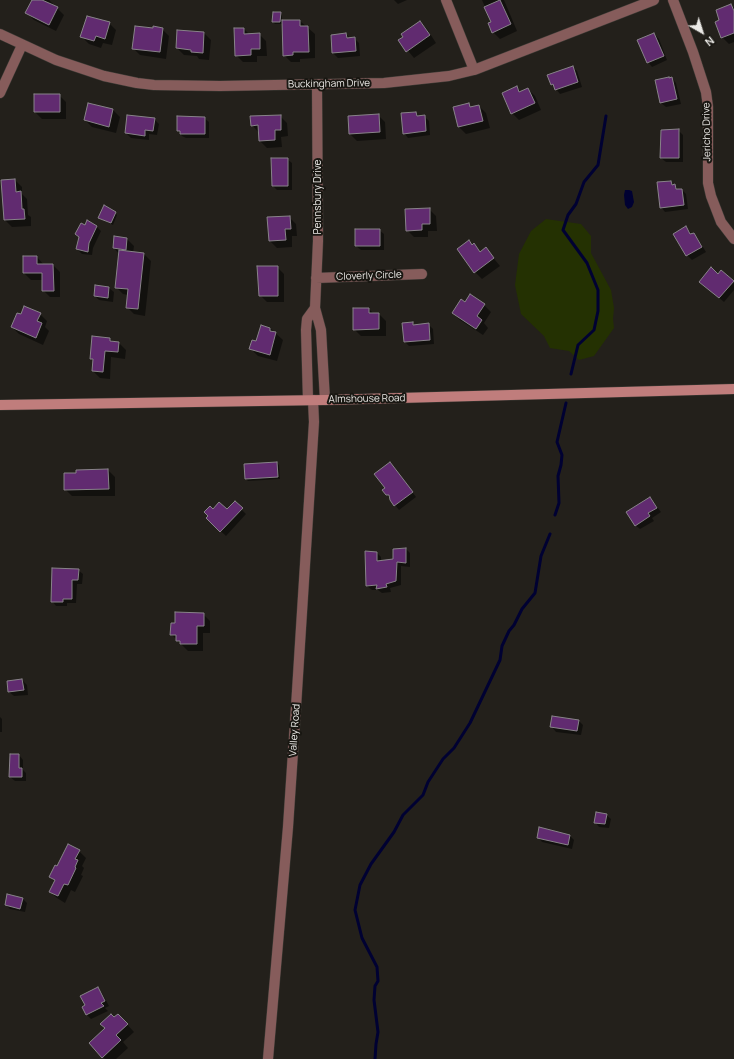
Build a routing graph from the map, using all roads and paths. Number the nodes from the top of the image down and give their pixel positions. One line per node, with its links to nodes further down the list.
1 (446, 0): 6 (street)
2 (654, 0): 6 (street, Buckingham Drive)
3 (673, 0): 9 (street, Jericho Drive)
4 (0, 34): 5 (street, Buckingham Drive)
5 (22, 45): 7 (street, Buckingham Drive); 8 (street)
6 (474, 70): 7 (street, Buckingham Drive)
7 (317, 85): 11 (street, Pennsbury Drive)
8 (0, 93)
9 (734, 239)
10 (422, 274): 11 (street, Cloverly Circle)
11 (316, 278): 12 (street, Pennsbury Drive)
12 (315, 308): 14 (street, Pennsbury Drive); 15 (street, Pennsbury Drive)
13 (734, 389): 15 (main road, Almshouse Road)
14 (310, 400): 15 (main road, Almshouse Road); 16 (main road, Almshouse Road); 17 (street, Valley Road)
15 (325, 400)
16 (0, 405)
17 (268, 1059)

